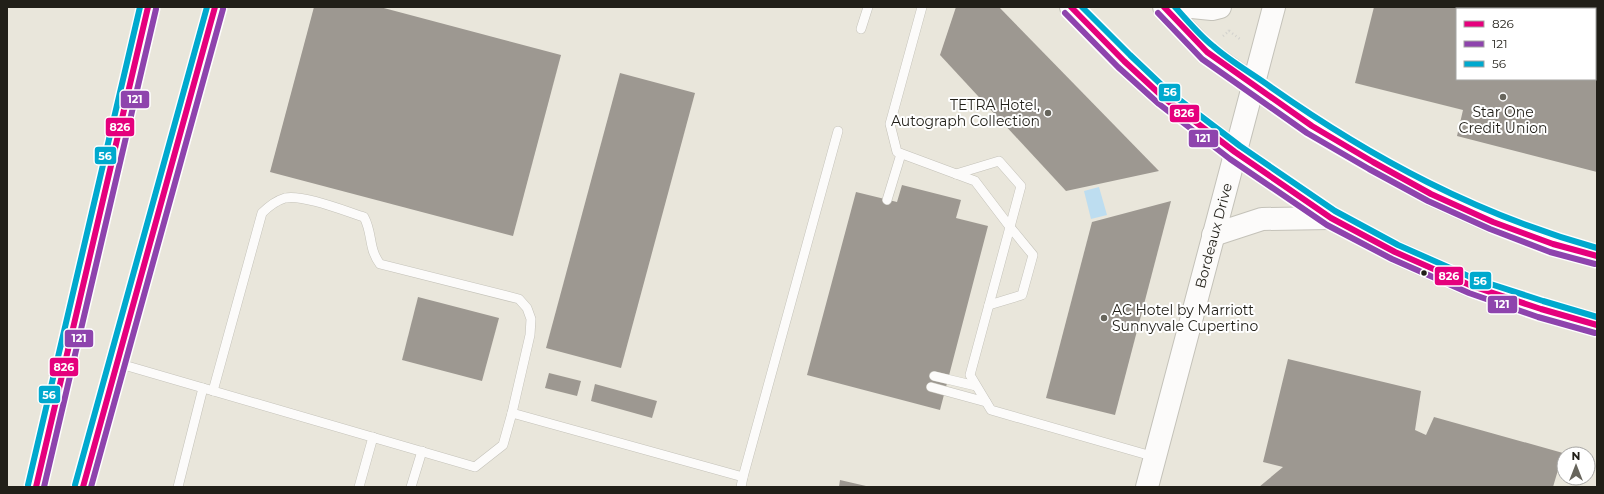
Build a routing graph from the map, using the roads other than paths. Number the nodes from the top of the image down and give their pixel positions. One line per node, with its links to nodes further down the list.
1 (148, 7): 35 (main road)
2 (215, 7): 23 (main road)
3 (868, 7): 10 (lane)
4 (922, 7): 14 (lane)
5 (1071, 7): 13 (main road)
6 (1164, 7): 11 (main road)
7 (1192, 7): 8 (main road)
8 (1220, 7)
9 (1274, 7): 11 (main road, Bordeaux Drive)
10 (861, 29)
11 (1253, 86): 13 (main road, Bordeaux Drive); 20 (main road)
12 (838, 131): 34 (lane)
13 (1235, 152): 17 (main road); 19 (main road, Bordeaux Drive)
14 (901, 154): 15 (lane); 16 (lane)
15 (956, 174): 18 (lane); 18 (lane)
16 (887, 200)
17 (1331, 218): 19 (main road); 22 (main road)
18 (1010, 227): 21 (lane); 21 (lane)
19 (1213, 235): 33 (main road, Bordeaux Drive)
20 (1597, 256)
21 (989, 305): 25 (lane)
22 (1597, 325)
23 (117, 363): 27 (lane); 36 (main road)
24 (934, 376): 25 (lane)
25 (976, 386): 29 (lane)
26 (931, 387): 29 (lane)
27 (203, 388): 28 (lane); 37 (lane)
28 (213, 391): 30 (lane); 31 (lane)
29 (986, 402): 33 (lane)
30 (512, 413): 32 (lane); 34 (lane)
31 (373, 437): 32 (lane); 38 (lane)
32 (422, 451): 39 (lane)
33 (1155, 457): 41 (main road, Bordeaux Drive)
34 (743, 477): 40 (lane)
35 (36, 487)
36 (83, 487)
37 (178, 487)
38 (359, 487)
39 (411, 487)
40 (741, 487)
41 (1147, 487)

